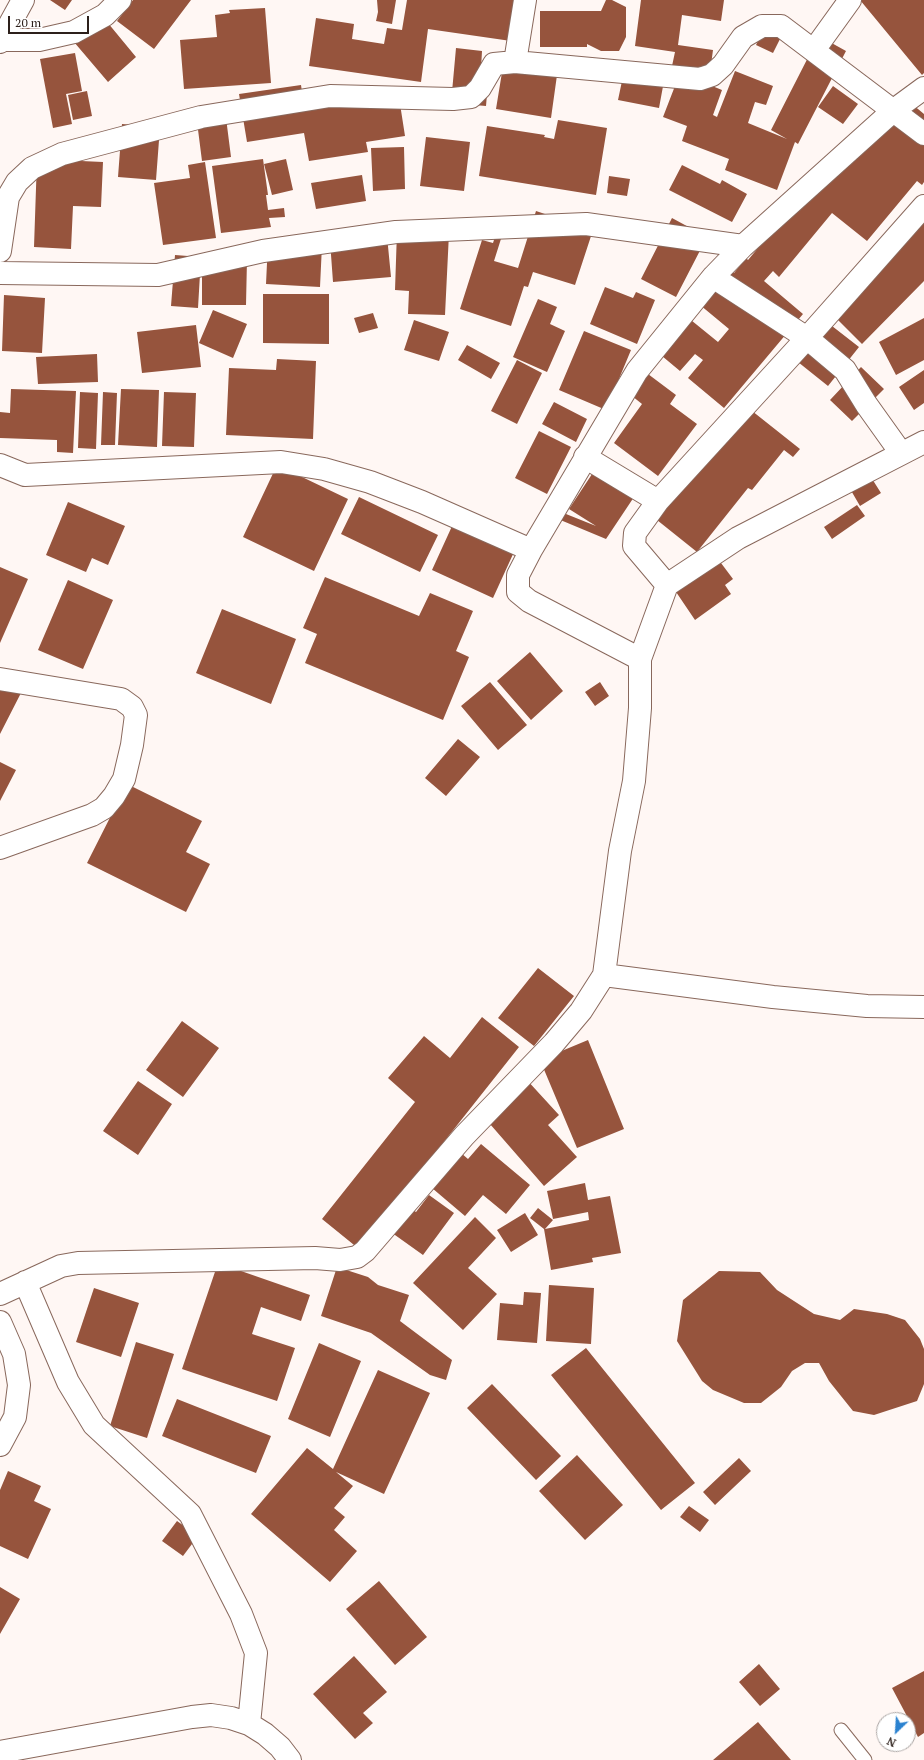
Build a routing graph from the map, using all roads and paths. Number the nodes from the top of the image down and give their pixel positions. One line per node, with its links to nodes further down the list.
1 (23, 0): 5 (street)
2 (120, 0): 5 (street)
3 (525, 0): 7 (street)
4 (847, 1): 6 (street)
5 (1, 41)
6 (814, 50): 7 (street); 9 (street)
7 (515, 62): 13 (street)
8 (924, 88): 9 (street)
9 (894, 110): 10 (street); 12 (street)
10 (924, 134)
11 (924, 206): 16 (street)
12 (744, 246): 14 (street); 15 (street)
13 (0, 250)
14 (0, 274)
15 (713, 277): 16 (street); 19 (street)
16 (807, 338): 18 (street); 21 (street)
17 (924, 442): 18 (street)
18 (901, 453): 23 (street)
19 (584, 457): 21 (street); 22 (street)
20 (0, 466): 22 (street)
21 (658, 501): 23 (street)
22 (531, 550): 24 (street)
23 (667, 585): 24 (street)
24 (640, 659): 27 (street)
25 (0, 679): 26 (street)
26 (0, 848)
27 (604, 975): 28 (street); 29 (street)
28 (924, 1006)
29 (25, 1282): 30 (street); 33 (street)
30 (0, 1294)
31 (0, 1322): 32 (street)
32 (0, 1445)
33 (249, 1724): 35 (street); 36 (street)
34 (841, 1730): 37 (lane)
35 (0, 1752)
36 (290, 1760)
37 (865, 1760)

